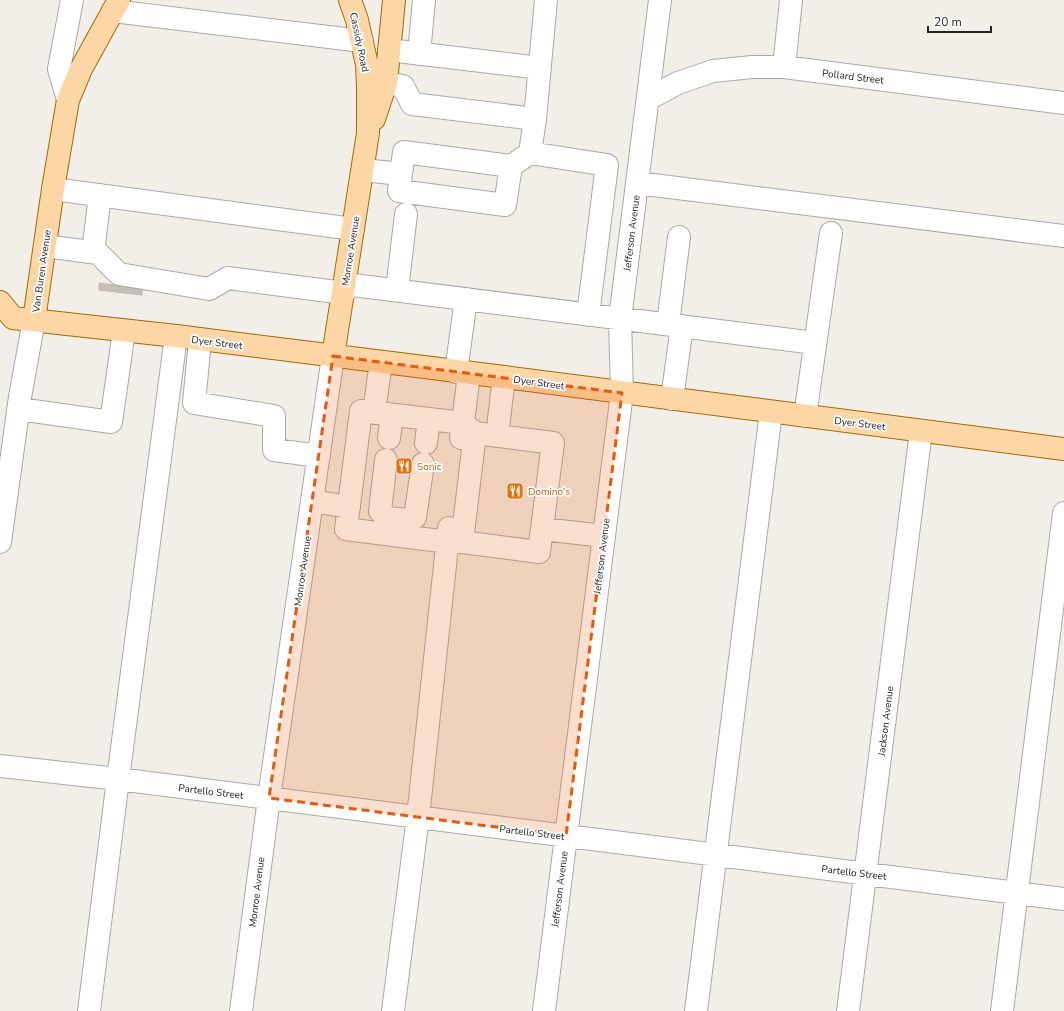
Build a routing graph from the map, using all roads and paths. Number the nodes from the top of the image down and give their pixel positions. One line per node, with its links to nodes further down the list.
1 (72, 0): 16 (street, Van Buren Avenue)
2 (350, 0): 9 (main road, Cassidy Road)
3 (394, 0): 10 (main road)
4 (424, 0): 11 (street)
5 (546, 0): 13 (street)
6 (660, 0): 15 (street, Jefferson Avenue)
7 (791, 0): 12 (street)
8 (116, 6): 9 (street); 16 (main road)
9 (362, 41): 19 (main road, Cassidy Road)
10 (389, 50): 11 (street); 14 (main road)
11 (419, 54): 13 (street)
12 (784, 67): 15 (street, Pollard Street); 17 (street, Pollard Street)
13 (540, 68): 18 (street)
14 (386, 83): 18 (street); 19 (main road)
15 (648, 99): 25 (street, Jefferson Avenue)
16 (68, 100): 26 (main road, Van Buren Avenue)
17 (1064, 103)
18 (535, 119): 20 (street)
19 (368, 133): 23 (main road, Monroe Avenue)
20 (530, 153): 21 (street); 22 (street)
21 (607, 165): 25 (street); 38 (street)
22 (511, 166): 24 (street); 24 (street)
23 (363, 170): 24 (street); 29 (main road, Monroe Avenue)
24 (401, 174)
25 (638, 176): 31 (street); 40 (street, Jefferson Avenue)
26 (53, 189): 27 (street); 33 (main road, Van Buren Avenue)
27 (100, 195): 29 (street); 34 (street)
28 (406, 214): 36 (street)
29 (354, 229): 35 (main road, Monroe Avenue)
30 (831, 233): 45 (street)
31 (1064, 236)
32 (679, 237): 41 (street)
33 (45, 246): 34 (street); 39 (main road, Van Buren Avenue)
34 (93, 252): 35 (street)
35 (344, 288): 36 (street); 46 (main road, Monroe Avenue)
36 (397, 290): 37 (street)
37 (466, 299): 38 (street); 48 (street)
38 (588, 315): 40 (street)
39 (12, 317): 42 (main road, Dyer Street); 52 (street, Van Buren Avenue)
40 (620, 319): 41 (street); 50 (street, Jefferson Avenue)
41 (675, 325): 45 (street); 51 (street)
42 (124, 331): 43 (main road, Dyer Street); 52 (street)
43 (176, 336): 44 (main road, Dyer Street); 75 (street)
44 (200, 340): 46 (main road, Dyer Street); 64 (street)
45 (815, 343): 55 (street)
46 (333, 356): 47 (main road, Dyer Street); 64 (street, Monroe Avenue)
47 (381, 362): 48 (main road, Dyer Street); 54 (street)
48 (463, 373): 49 (main road, Dyer Street); 57 (street)
49 (504, 377): 50 (main road, Dyer Street); 59 (street)
50 (622, 393): 51 (main road, Dyer Street); 71 (street, Jefferson Avenue)
51 (672, 400): 53 (main road, Dyer Street)
52 (19, 409): 62 (street, Van Buren Avenue)
53 (770, 412): 55 (main road, Dyer Street); 79 (street)
54 (376, 413): 56 (street); 60 (street); 68 (street)
55 (805, 416): 58 (main road, Dyer Street)
56 (429, 419): 57 (street); 61 (street)
57 (469, 428): 59 (street); 73 (street)
58 (921, 431): 63 (main road, Dyer Street); 80 (street, Jackson Avenue)
59 (497, 436): 70 (street)
60 (389, 438)
61 (426, 443)
62 (7, 447): 72 (street, Van Buren Avenue)
63 (1064, 449)
64 (319, 456): 67 (street, Monroe Avenue)
65 (386, 460): 66 (street)
66 (423, 464)
67 (312, 501): 68 (street); 76 (street, Monroe Avenue)
68 (349, 507): 73 (street)
69 (1064, 513): 81 (street)
70 (542, 529): 71 (street); 73 (street)
71 (604, 536): 78 (street, Jefferson Avenue)
72 (0, 542)
73 (455, 542): 77 (street)
74 (0, 766): 75 (street, Partello Street)
75 (118, 779): 76 (street, Partello Street); 83 (street)
76 (269, 798): 77 (street, Partello Street); 84 (street, Monroe Avenue)
77 (418, 817): 78 (street, Partello Street); 85 (street)
78 (566, 836): 79 (street, Partello Street); 86 (street, Jefferson Avenue)
79 (716, 855): 80 (street, Partello Street); 87 (street)
80 (866, 874): 81 (street, Partello Street); 88 (street, Jackson Avenue)
81 (1017, 893): 82 (street, Partello Street); 89 (street)
82 (1064, 899)
83 (89, 1011)
84 (241, 1011)
85 (393, 1011)
86 (544, 1011)
87 (696, 1011)
88 (848, 1011)
89 (1002, 1011)

